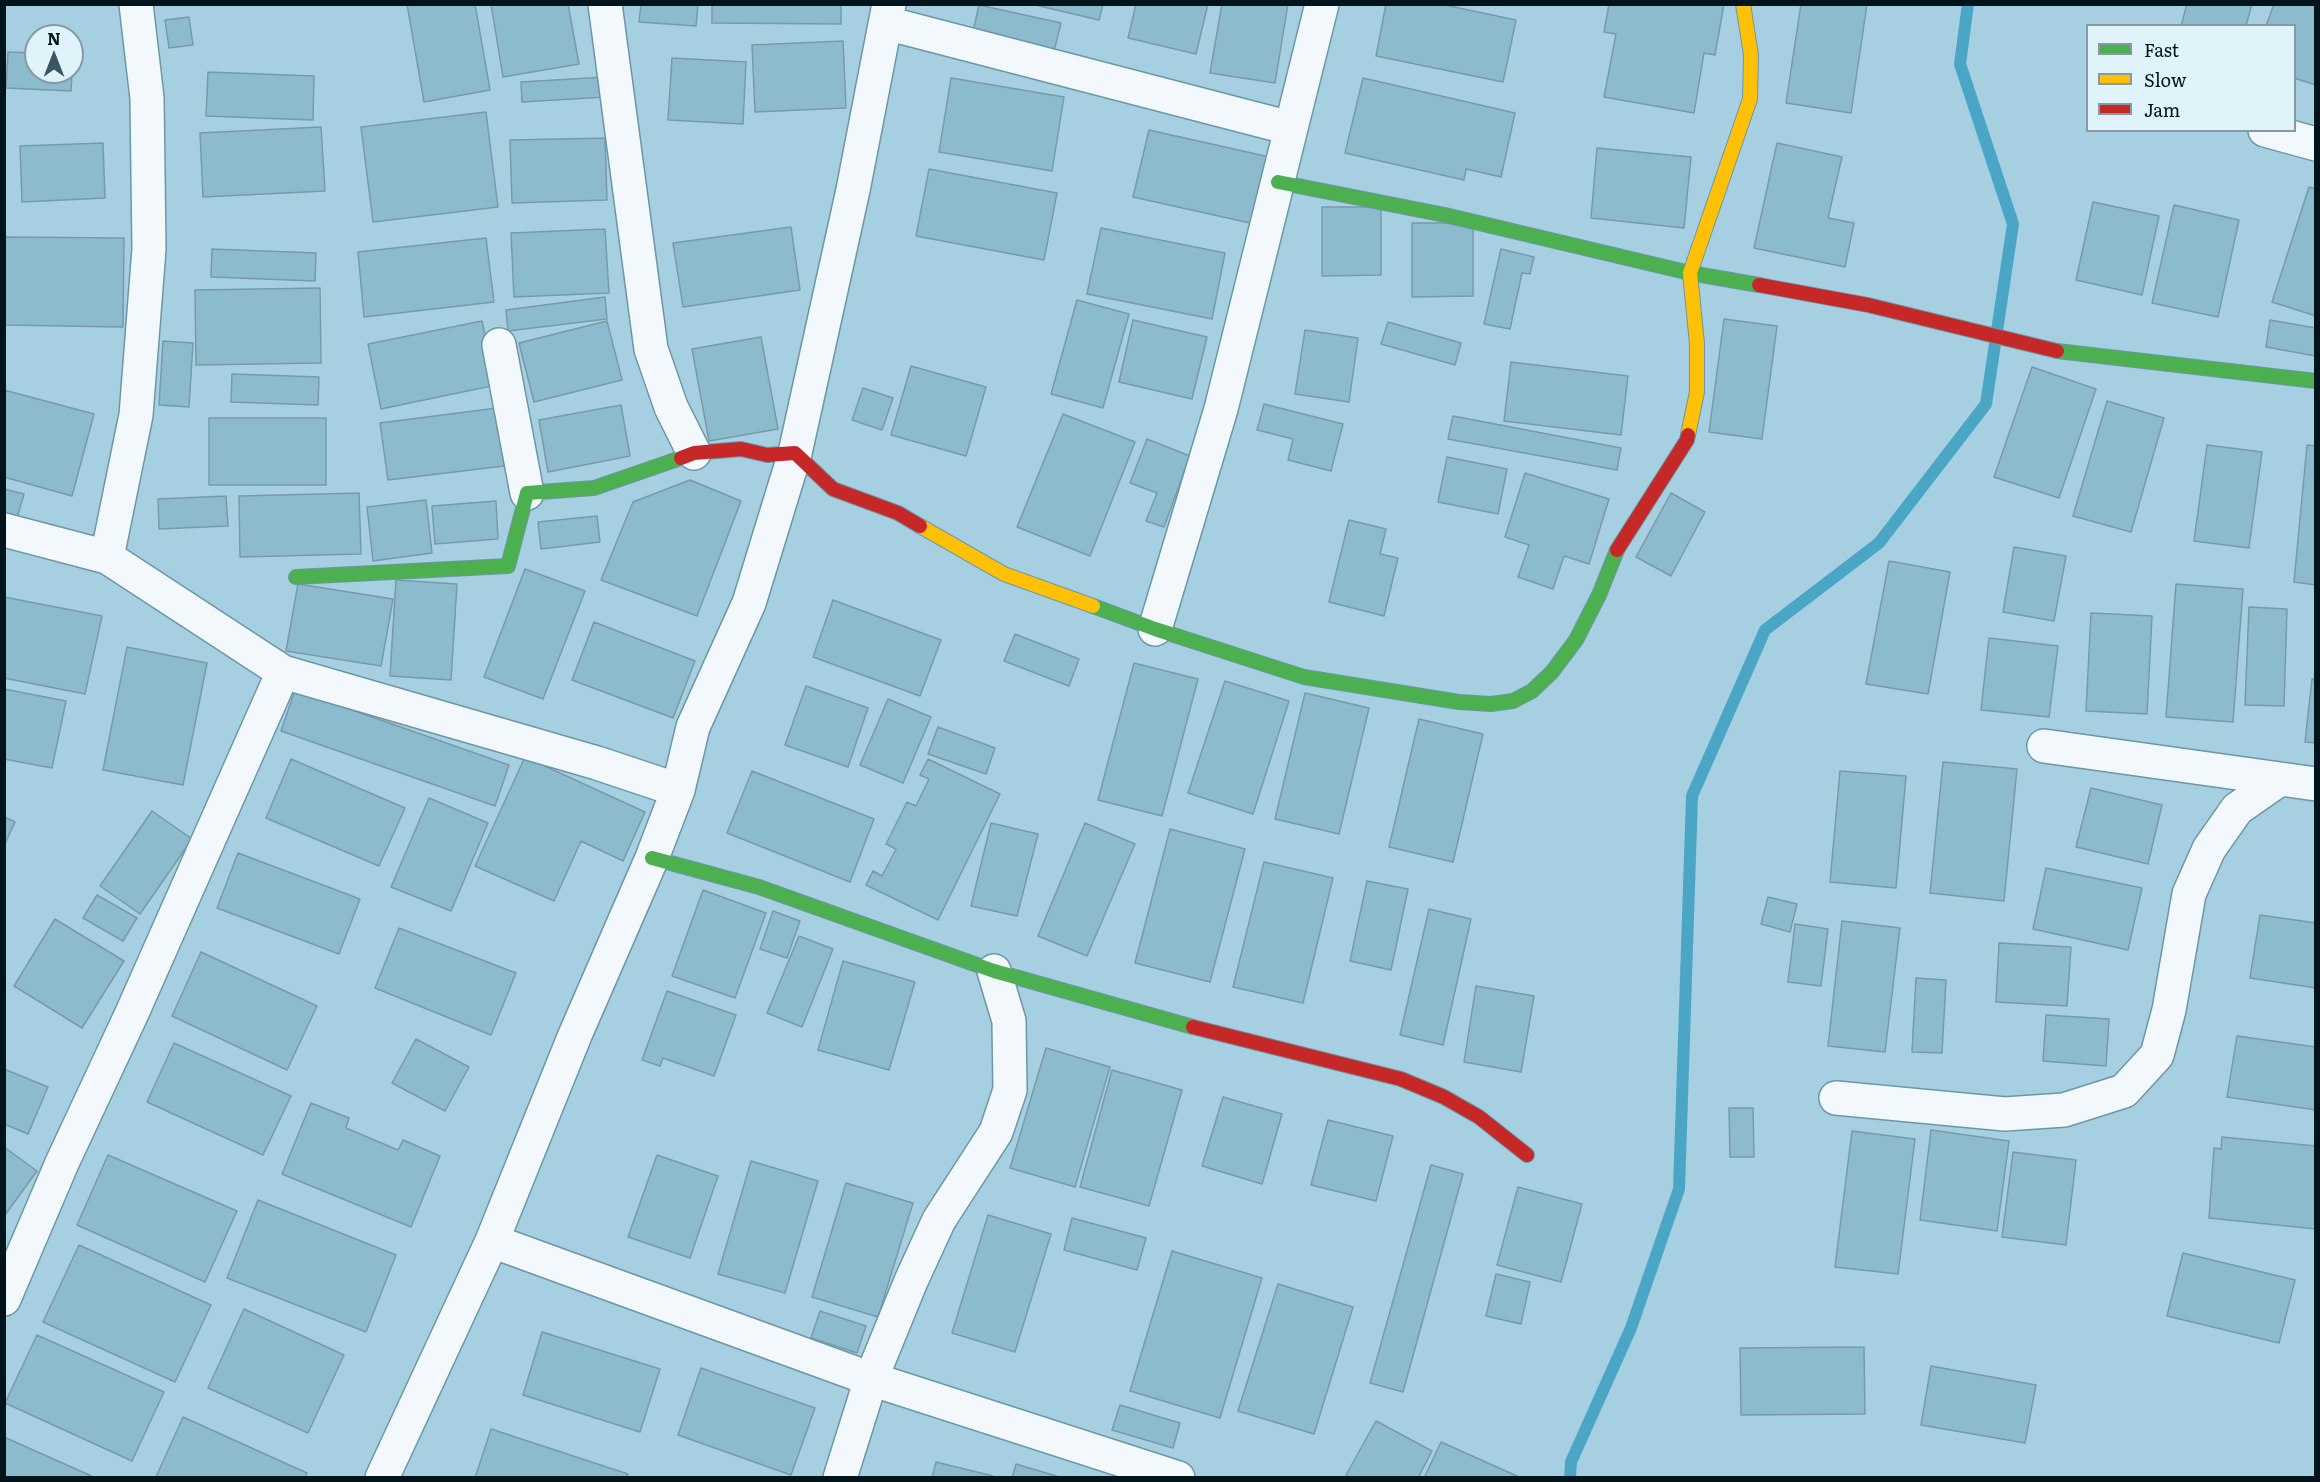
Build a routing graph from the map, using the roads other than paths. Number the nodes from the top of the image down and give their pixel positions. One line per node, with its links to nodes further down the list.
1 (136, 4): 17 (street)
2 (605, 4): 13 (street)
3 (1322, 4): 6 (street)
4 (1743, 4): 10 (street)
5 (887, 14): 6 (street); 14 (street)
6 (1290, 128): 9 (street)
7 (2272, 132): 8 (street)
8 (2316, 144)
9 (1278, 182): 10 (street); 19 (street)
10 (1690, 273): 12 (street); 19 (street)
11 (499, 345): 15 (street)
12 (2316, 381)
13 (694, 453): 14 (street); 15 (street)
14 (795, 453): 19 (street); 24 (street)
15 (527, 493): 18 (street)
16 (4, 530): 17 (street)
17 (107, 557): 20 (street)
18 (296, 577)
19 (1155, 629)
20 (283, 672): 24 (street); 30 (street)
21 (2044, 746): 22 (street)
22 (2280, 779): 23 (street); 27 (street)
23 (2316, 784)
24 (678, 790): 25 (street)
25 (652, 858): 26 (street); 29 (street)
26 (994, 971): 28 (street); 31 (street)
27 (1836, 1098)
28 (1527, 1155)
29 (492, 1241): 31 (street); 32 (street)
30 (4, 1299)
31 (871, 1379): 33 (street); 34 (street)
32 (382, 1478)
33 (840, 1478)
34 (1178, 1478)

